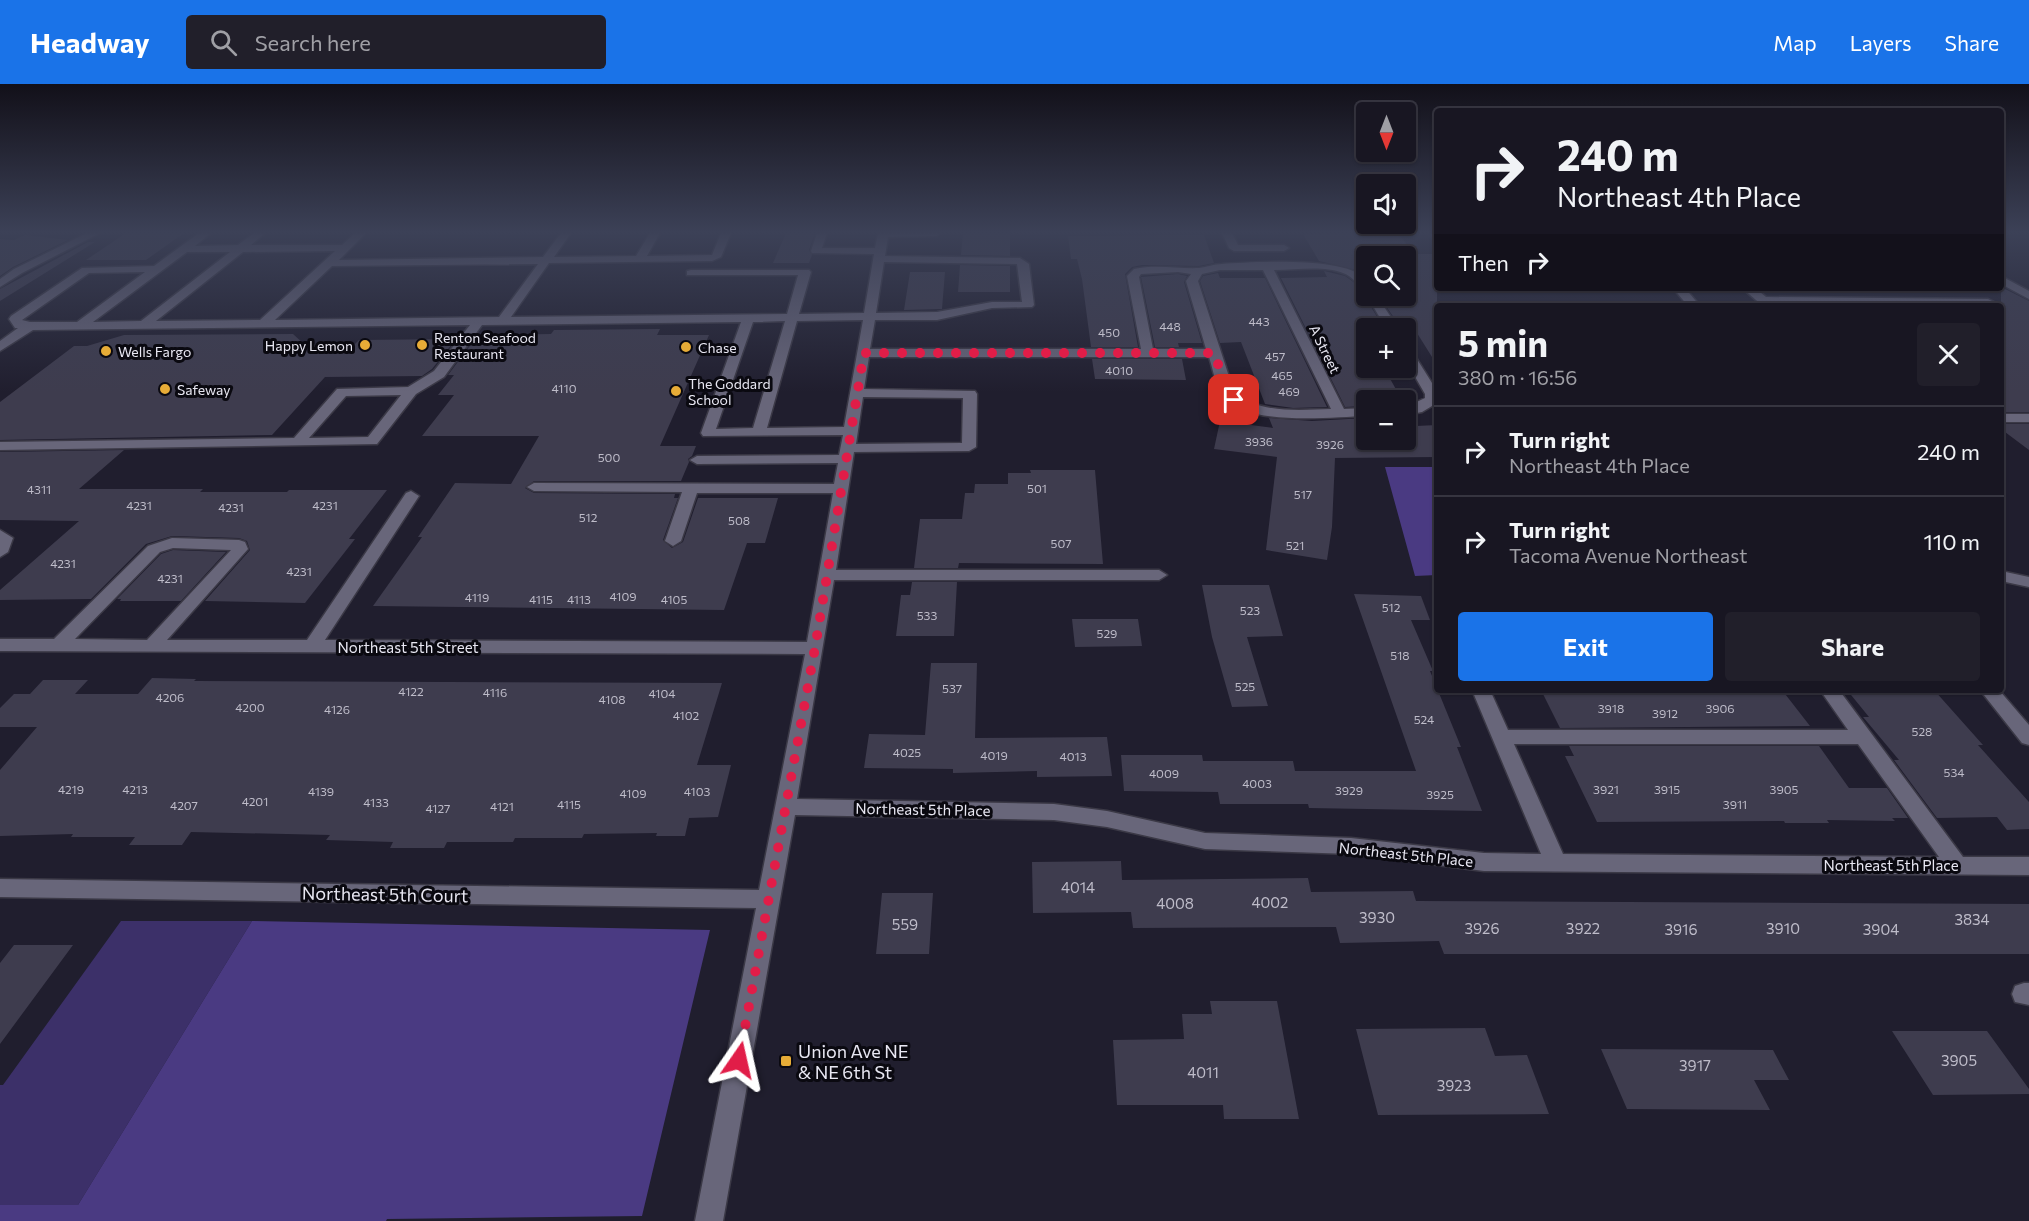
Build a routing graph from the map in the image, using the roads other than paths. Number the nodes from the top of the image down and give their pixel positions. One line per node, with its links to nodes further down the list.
1 (63, 286): 28 (street)
2 (133, 286): 29 (street)
3 (193, 286): 27 (street)
4 (304, 286): 26 (street)
5 (530, 286): 25 (street)
6 (801, 286): 23 (street)
7 (875, 286): 21 (street)
8 (1026, 286): 21 (street)
9 (1135, 286): 32 (street)
10 (1194, 286): 33 (street)
11 (1278, 286): 38 (street, A Street)
12 (2013, 286): 16 (street)
13 (1682, 291): 19 (street)
14 (1752, 291): 20 (street)
15 (1798, 291): 17 (street)
16 (2029, 296)
17 (1810, 301): 18 (street); 20 (street)
18 (1988, 302)
19 (1692, 303)
20 (1767, 303)
21 (870, 317): 23 (street); 31 (street)
22 (748, 318): 23 (street); 25 (street); 43 (street)
23 (792, 318): 43 (street)
24 (479, 321): 25 (street); 26 (street); 35 (street)
25 (502, 321)
26 (263, 324): 27 (street)
27 (144, 325): 29 (street)
28 (30, 326): 29 (street); 30 (street)
29 (79, 326)
30 (0, 347)
31 (864, 353): 32 (street); 36 (street)
32 (1148, 353): 33 (street)
33 (1214, 353): 38 (street)
34 (1416, 368): 37 (street)
35 (411, 391): 44 (street); 44 (street)
36 (857, 393): 42 (street); 46 (street)
37 (1416, 408)
38 (1339, 412): 39 (street)
39 (1356, 412)
40 (2004, 418): 41 (street)
41 (2029, 418)
42 (851, 431): 43 (street); 46 (street)
43 (759, 432)
44 (298, 442): 45 (street)
45 (0, 446)
46 (847, 453): 47 (street); 50 (street)
47 (697, 460)
48 (534, 487): 49 (street)
49 (691, 488): 50 (street); 53 (street)
50 (841, 489): 55 (street)
51 (411, 496): 62 (street)
52 (0, 535): 54 (street)
53 (672, 541)
54 (0, 552)
55 (827, 575): 56 (street); 63 (street)
56 (1159, 575)
57 (2004, 577): 58 (street)
58 (2029, 582)
59 (0, 645): 60 (street, Northeast 5th Street)
60 (59, 645): 61 (street, Northeast 5th Street); 61 (street)
61 (152, 645): 62 (street, Northeast 5th Street)
62 (312, 646): 63 (street, Northeast 5th Street)
63 (815, 648): 70 (street)
64 (1482, 693): 67 (street)
65 (1831, 693): 68 (street)
66 (1992, 693): 69 (street)
67 (1501, 737): 68 (street); 71 (street)
68 (1863, 737): 72 (street)
69 (2029, 738)
70 (786, 807): 71 (street, Northeast 5th Place); 75 (street)
71 (1556, 863): 72 (street, Northeast 5th Place)
72 (1958, 866): 73 (street, Northeast 5th Place)
73 (2029, 866)
74 (0, 888): 75 (street, Northeast 5th Court)
75 (770, 899): 76 (street)
76 (709, 1221)

